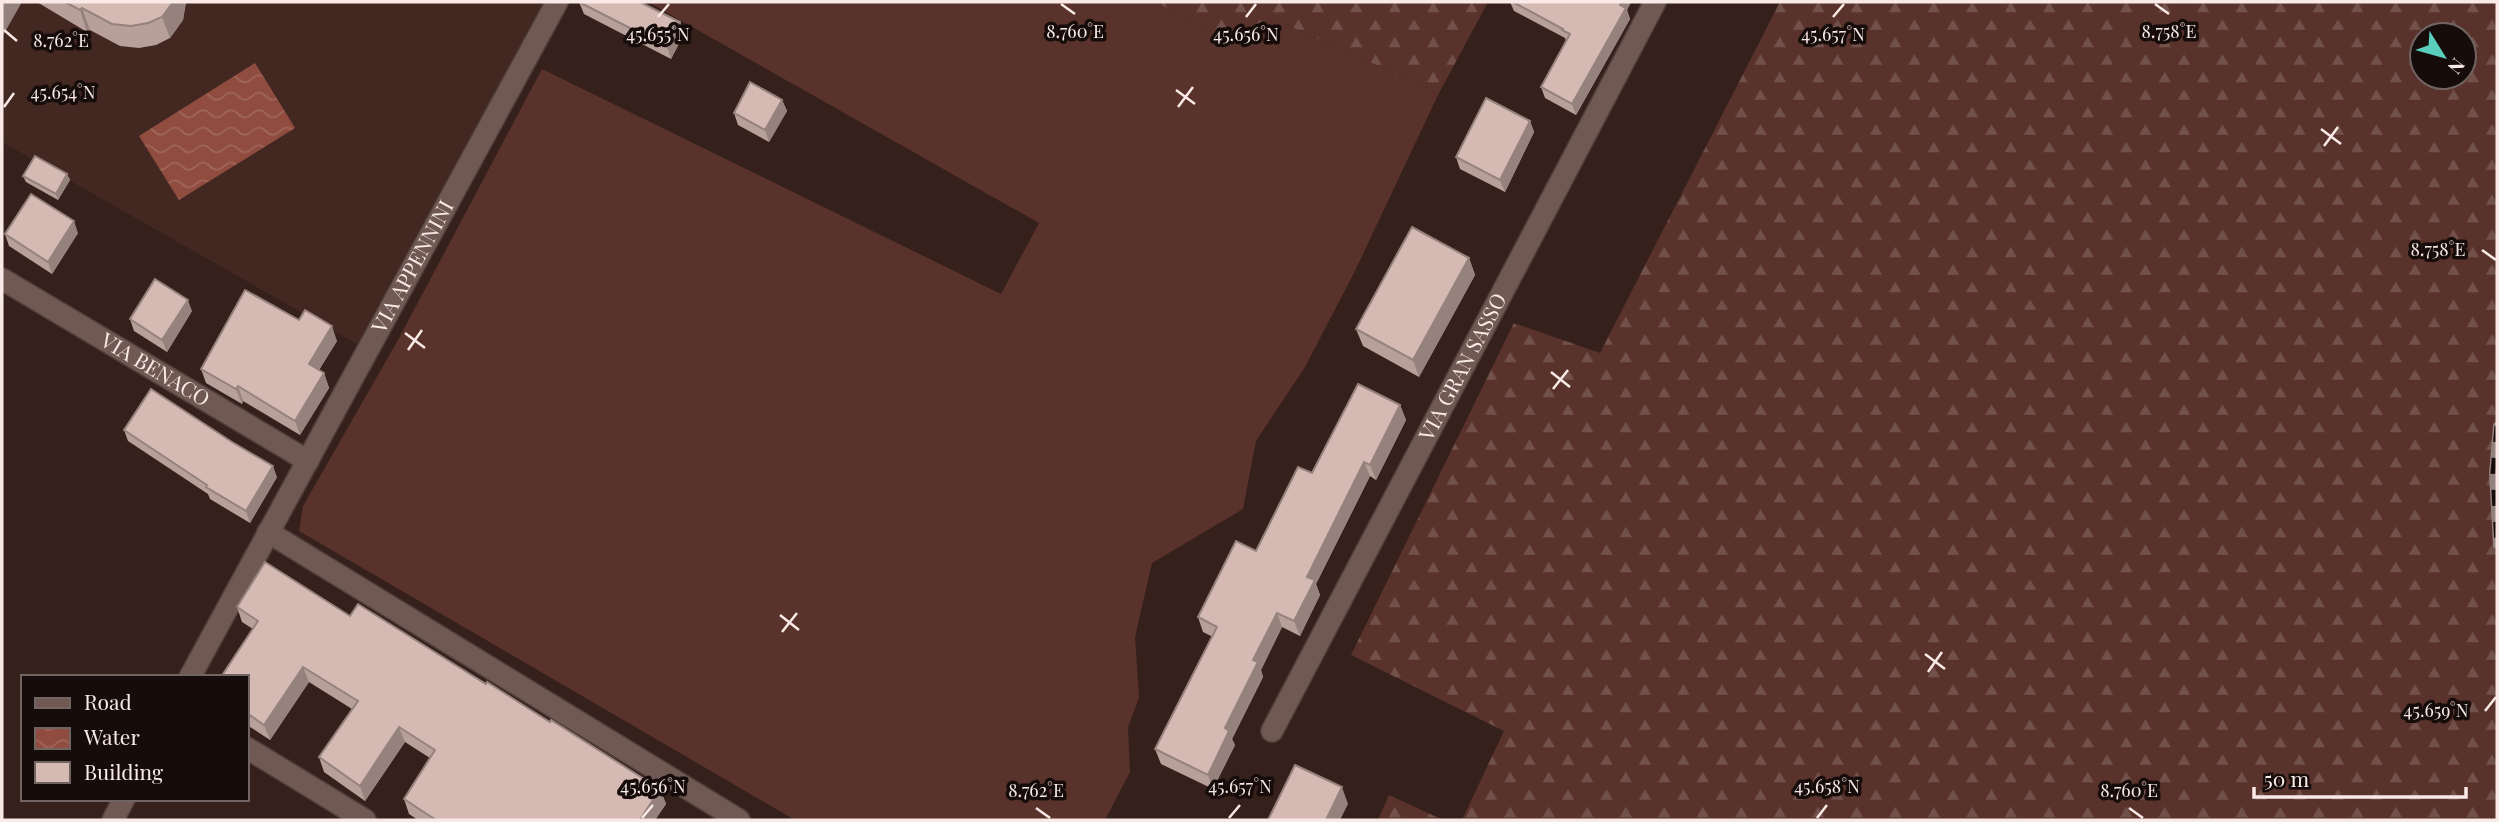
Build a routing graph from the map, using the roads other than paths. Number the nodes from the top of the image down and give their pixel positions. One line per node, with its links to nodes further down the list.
1 (557, 2): 4 (street, VIA APPENNINI)
2 (1655, 2): 7 (street, VIA GRAN SASSO)
3 (2, 279): 4 (street, VIA BENACO)
4 (308, 461): 5 (street, VIA APPENNINI)
5 (268, 532): 6 (street, VIA APPENNINI); 12 (street)
6 (191, 675)
7 (1272, 731)
8 (248, 749): 11 (street)
9 (123, 801): 10 (street)
10 (113, 820)
11 (365, 820)
12 (739, 820)

